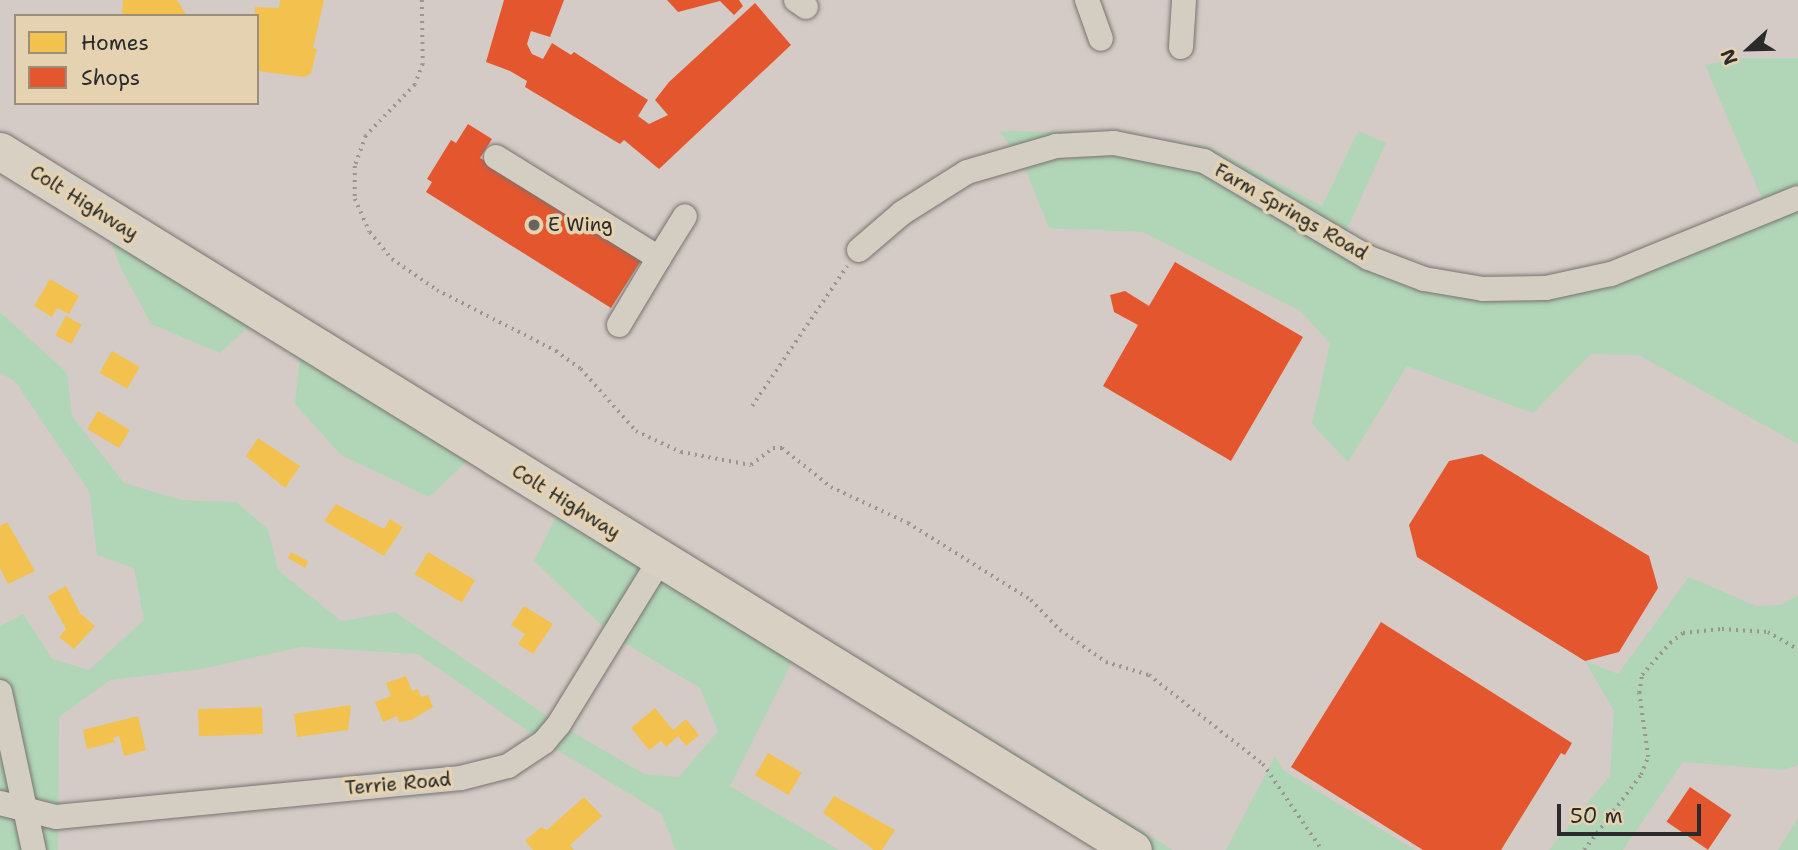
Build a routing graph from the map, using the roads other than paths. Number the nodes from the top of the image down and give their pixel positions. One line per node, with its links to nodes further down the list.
1 (1087, 0): 3 (street)
2 (1184, 0): 4 (street)
3 (1101, 39)
4 (1181, 47)
5 (0, 151): 12 (highway, Colt Highway)
6 (496, 157): 10 (street)
7 (1798, 198): 9 (street, Farm Springs Road)
8 (685, 216): 10 (street)
9 (859, 250)
10 (659, 258): 11 (street)
11 (620, 325)
12 (660, 560): 15 (street, Terrie Road); 17 (highway, Colt Highway)
13 (0, 692): 15 (street)
14 (0, 803): 15 (street, Terrie Road)
15 (29, 810): 16 (street)
16 (34, 850)
17 (1133, 850)

